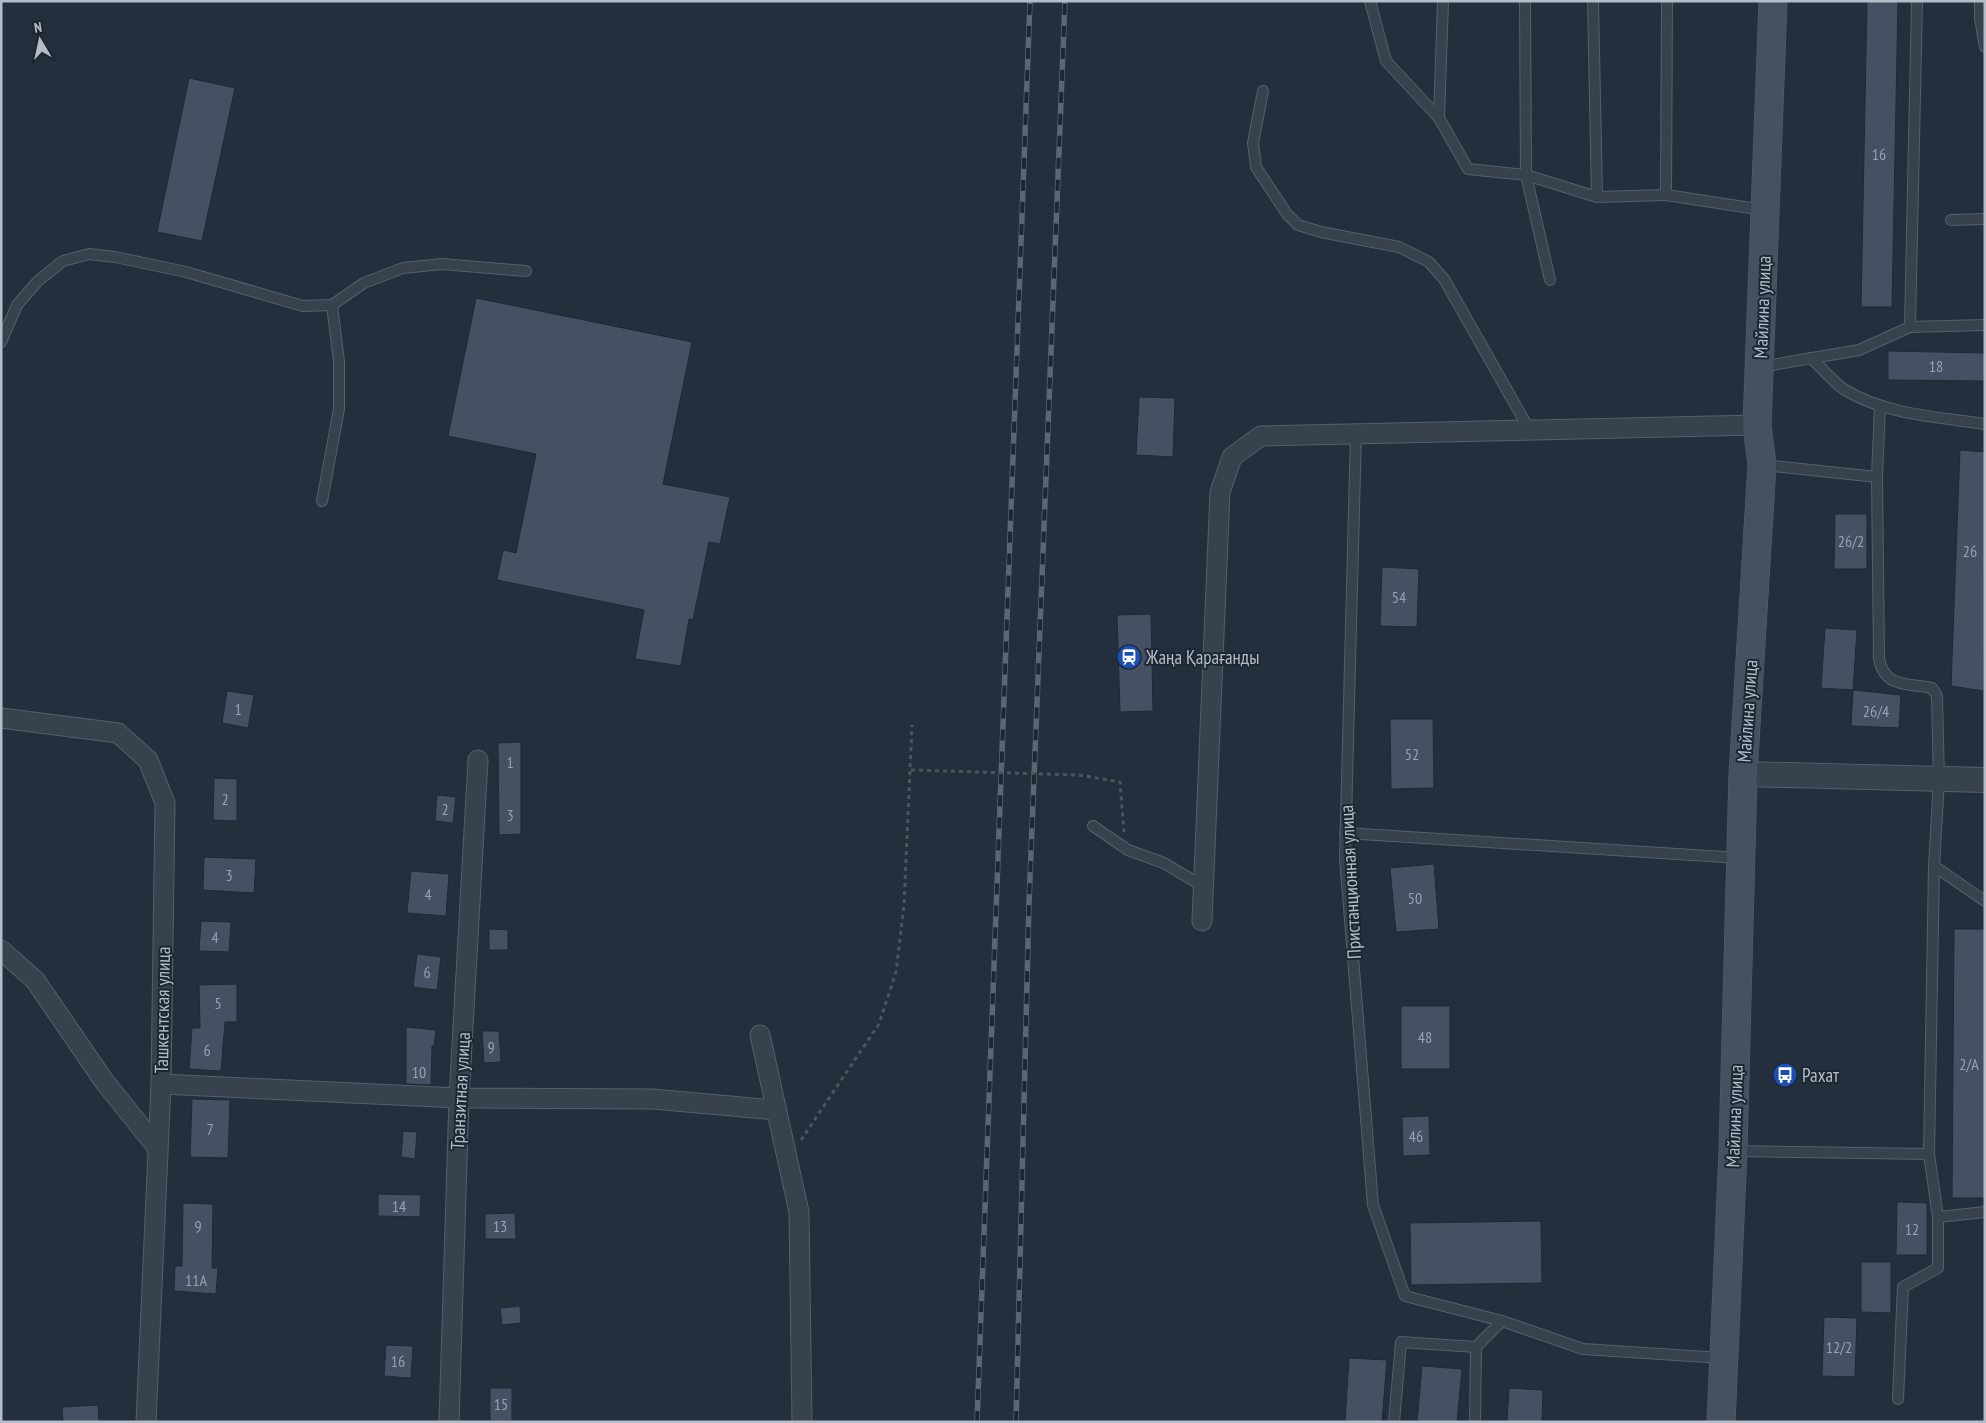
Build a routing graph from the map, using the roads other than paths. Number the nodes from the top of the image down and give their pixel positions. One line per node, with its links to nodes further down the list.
1 (1370, 1): 11 (lane)
2 (1443, 1): 11 (lane)
3 (1525, 1): 12 (lane)
4 (1593, 1): 14 (lane)
5 (1667, 1): 13 (lane)
6 (1773, 1): 15 (main road, Майлина улица)
7 (1917, 1): 22 (lane)
8 (1980, 1): 9 (lane)
9 (1985, 46)
10 (1263, 91): 29 (lane)
11 (1439, 118): 12 (lane)
12 (1526, 175): 14 (lane); 19 (lane)
13 (1666, 195): 14 (lane); 15 (lane)
14 (1597, 197)
15 (1765, 210): 25 (main road, Майлина улица)
16 (1985, 219): 17 (lane)
17 (1951, 220)
18 (526, 271): 20 (lane)
19 (1550, 280)
20 (332, 305): 23 (lane); 33 (lane)
21 (1985, 325): 22 (lane)
22 (1910, 327): 24 (lane)
23 (1, 342)
24 (1811, 358): 25 (lane); 26 (lane)
25 (1760, 367): 28 (main road, Майлина улица)
26 (1880, 406): 27 (lane); 32 (lane)
27 (1985, 424)
28 (1757, 425): 29 (street); 31 (main road, Майлина улица)
29 (1529, 429): 30 (street)
30 (1356, 432): 40 (lane, Пристанционная улица); 43 (street)
31 (1762, 465): 32 (lane); 36 (main road, Майлина улица)
32 (1877, 477): 37 (lane)
33 (322, 501)
34 (1, 718): 48 (street, Ташкентская улица)
35 (478, 760): 49 (street, Транзитная улица)
36 (1743, 774): 37 (street); 41 (main road, Майлина улица)
37 (1940, 780): 38 (street); 42 (lane)
38 (1985, 780)
39 (1093, 826): 43 (lane)
40 (1345, 833): 41 (lane); 56 (lane, Пристанционная улица)
41 (1741, 858): 52 (main road, Майлина улица)
42 (1934, 866): 44 (lane); 53 (lane)
43 (1204, 887): 45 (street)
44 (1985, 902)
45 (1202, 921)
46 (1, 950): 51 (street)
47 (760, 1035): 50 (street)
48 (161, 1084): 49 (street); 51 (street, Ташкентская улица)
49 (459, 1098): 50 (street); 61 (street, Транзитная улица)
50 (776, 1110): 62 (street)
51 (156, 1146): 60 (street, Ташкентская улица)
52 (1733, 1152): 53 (lane); 58 (main road, Майлина улица)
53 (1929, 1154): 55 (lane)
54 (1985, 1212): 55 (lane)
55 (1938, 1217): 59 (lane)
56 (1502, 1321): 57 (lane); 58 (lane)
57 (1476, 1347): 63 (lane); 64 (lane)
58 (1724, 1358): 65 (main road, Майлина улица)
59 (1898, 1399)
60 (146, 1422)
61 (449, 1422)
62 (802, 1422)
63 (1394, 1422)
64 (1475, 1422)
65 (1721, 1422)

